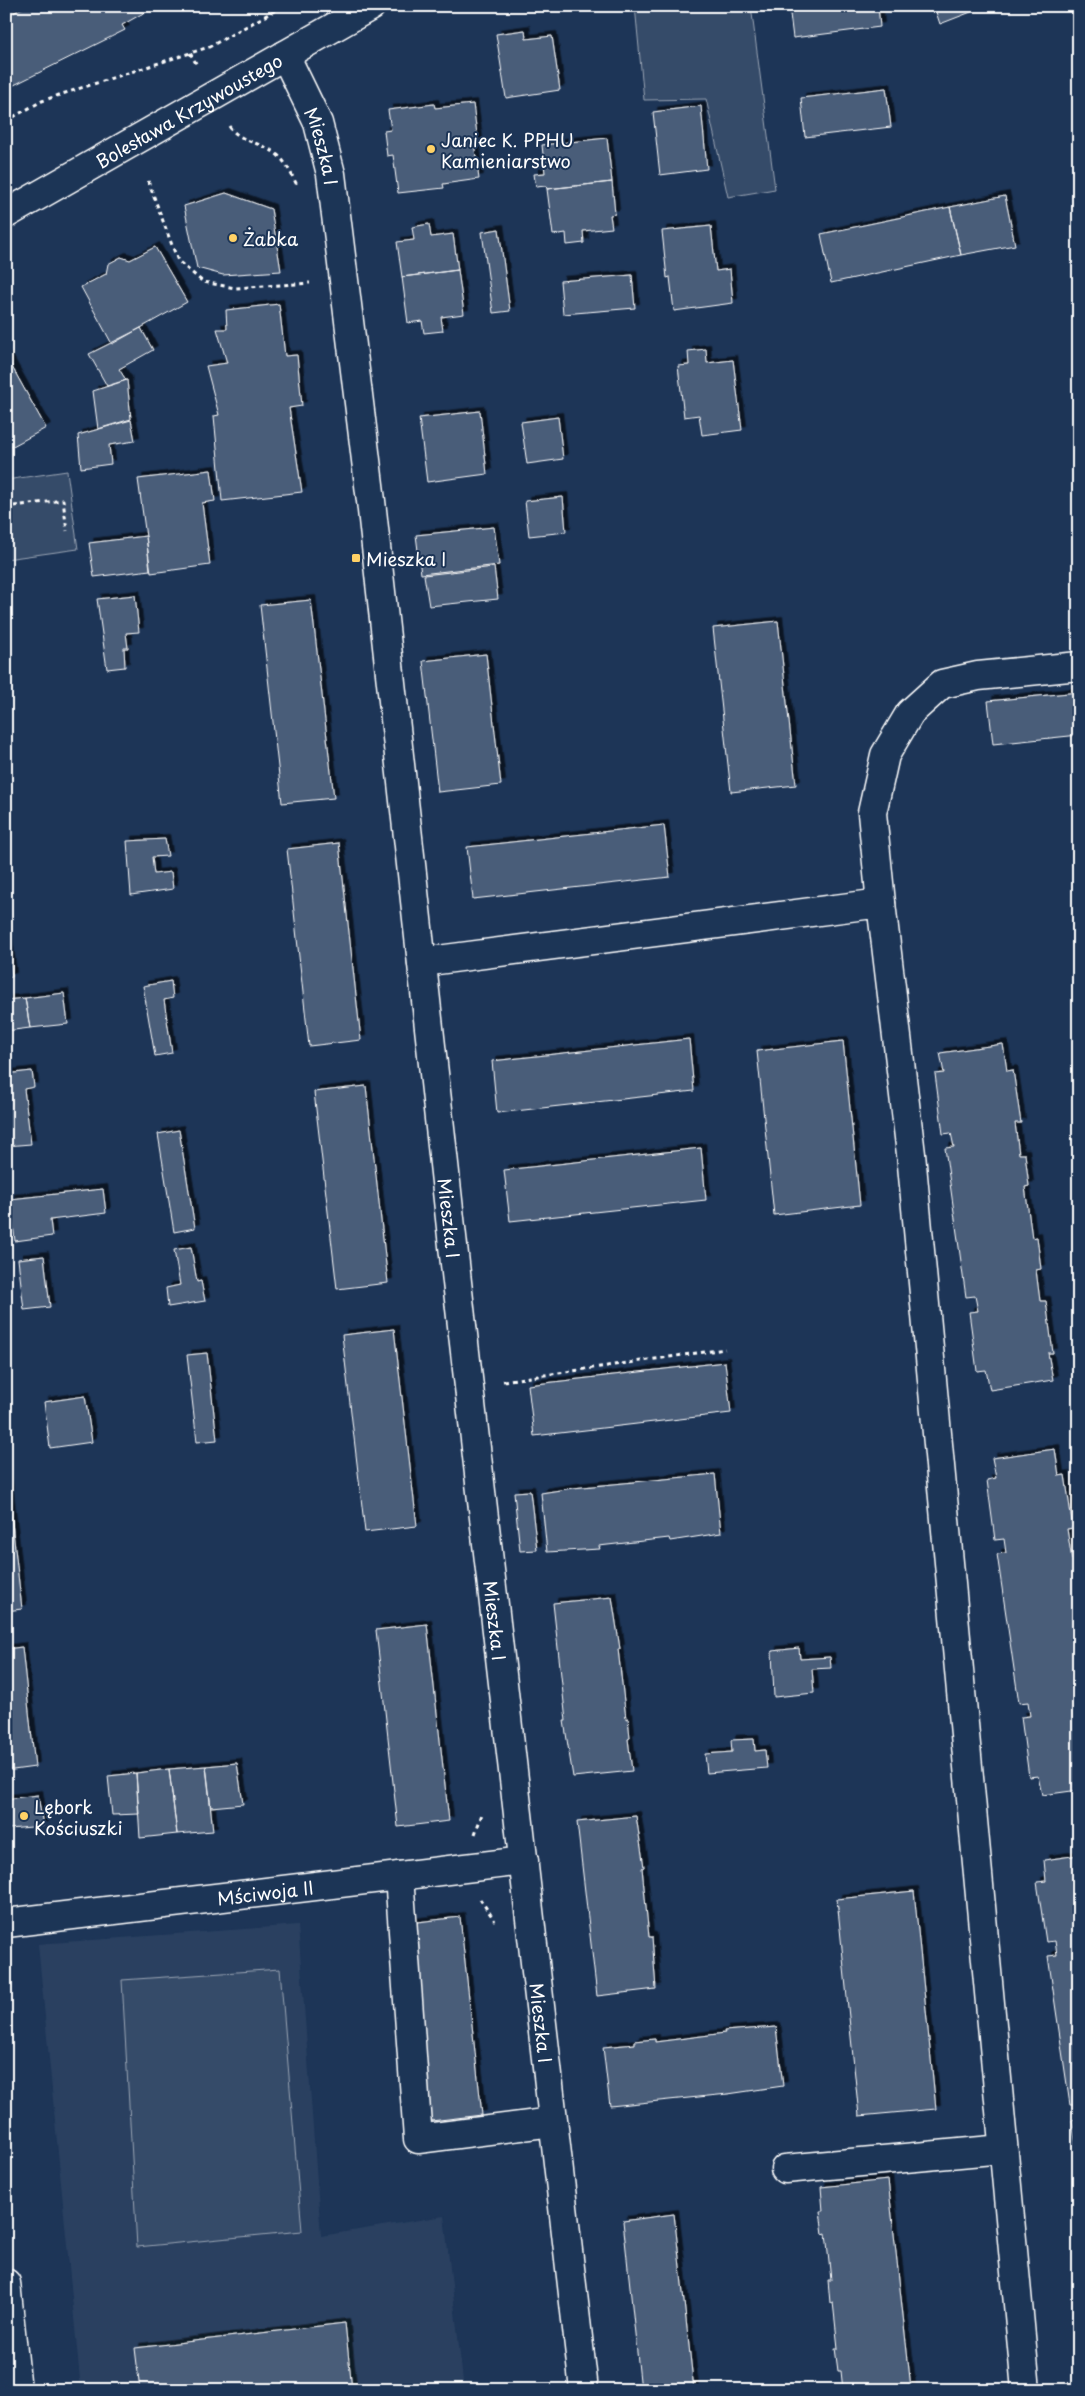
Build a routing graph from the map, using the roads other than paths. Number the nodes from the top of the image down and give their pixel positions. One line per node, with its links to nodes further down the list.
1 (371, 6): 2 (street, Bolesława Krzywoustego)
2 (285, 55): 3 (street, Bolesława Krzywoustego); 6 (street, Mieszka I)
3 (6, 214)
4 (1079, 666): 5 (street)
5 (881, 903): 6 (street); 11 (street)
6 (422, 962): 7 (street, Mieszka I)
7 (524, 1861): 8 (street, Mściwoja II); 10 (street, Mieszka I)
8 (399, 1876): 9 (street, Mściwoja II); 10 (street)
9 (6, 1923)
10 (553, 2122): 15 (street, Mieszka I)
11 (1003, 2149): 12 (street); 16 (street)
12 (785, 2169)
13 (6, 2283): 14 (street)
14 (17, 2390)
15 (584, 2390)
16 (1026, 2390)

